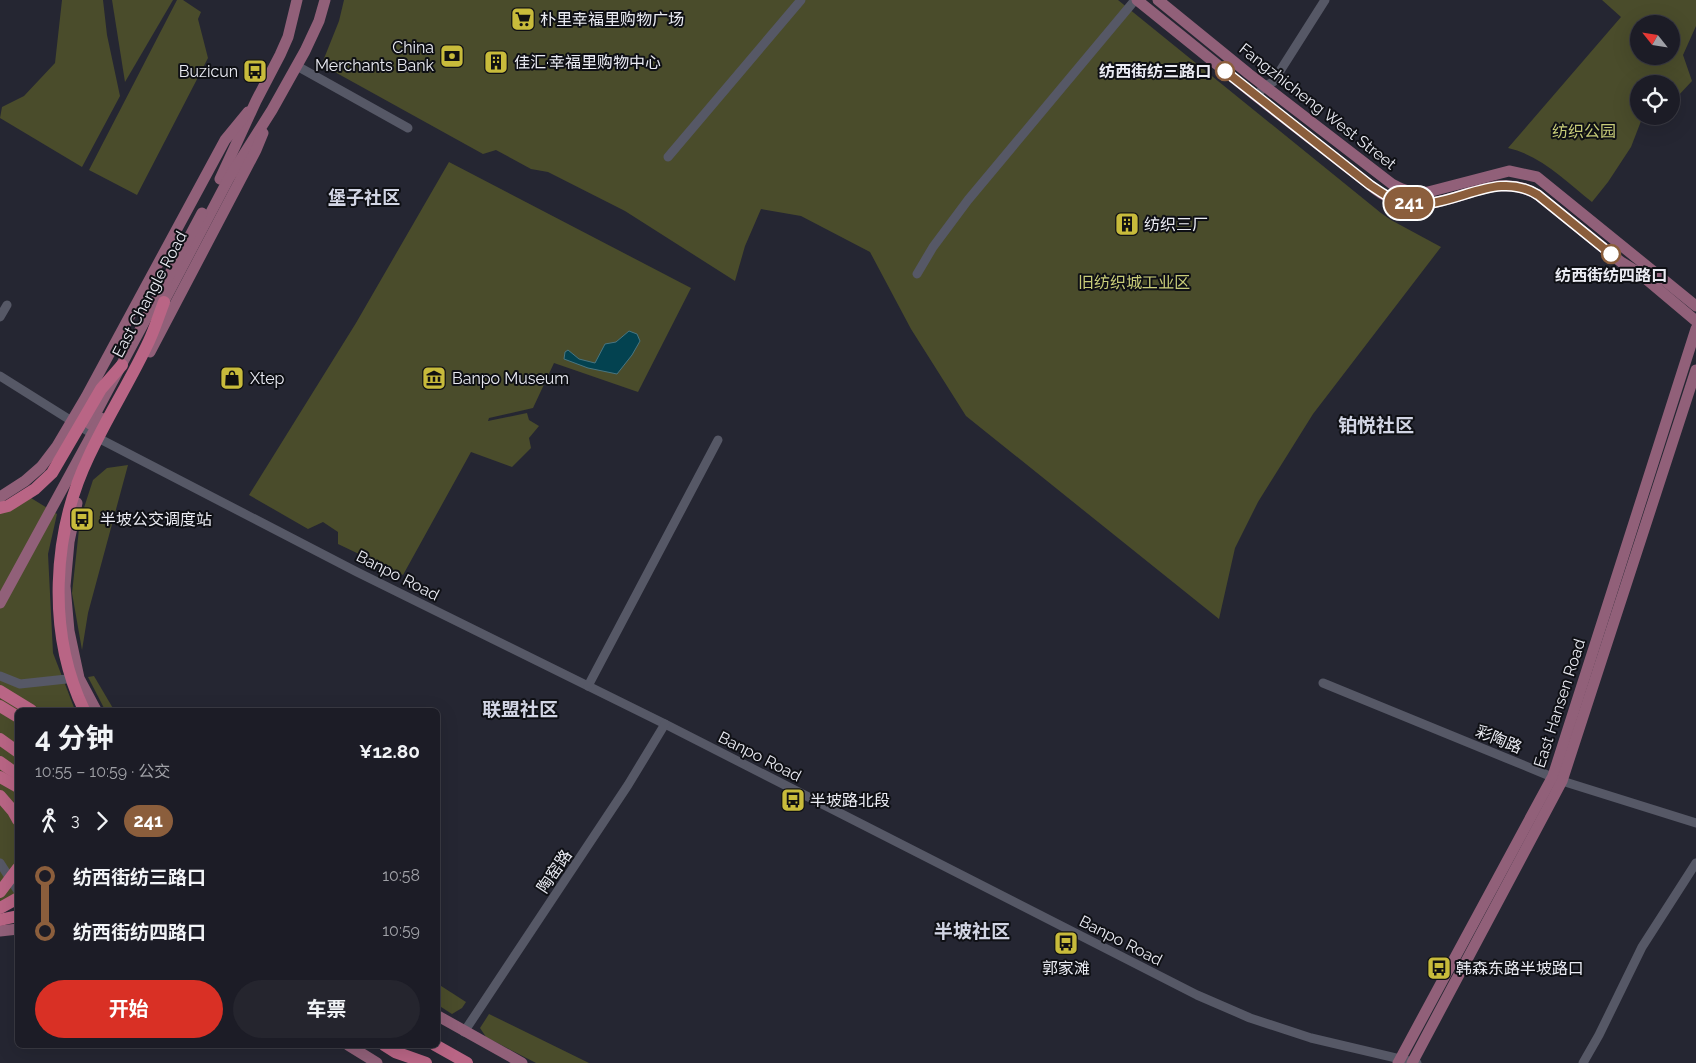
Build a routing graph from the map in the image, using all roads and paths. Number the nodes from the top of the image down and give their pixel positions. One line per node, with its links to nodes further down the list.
1 (296, 0): 10 (main road, East Changle Road)
2 (325, 0): 7 (main road, East Changle Road)
3 (801, 0): 13 (street)
4 (1136, 0): 9 (main road, Fangzhicheng West Street); 15 (street)
5 (1158, 0): 8 (main road, Fangzhicheng West Street)
6 (1325, 0): 8 (street)
7 (297, 66): 11 (main road, East Changle Road); 12 (street)
8 (1265, 86): 9 (street); 18 (main road, Fangzhicheng West Street)
9 (1256, 96): 20 (main road, Fangzhicheng West Street)
10 (256, 101): 14 (main road, East Changle Road); 25 (main road)
11 (272, 110): 14 (main road, East Changle Road); 26 (main road)
12 (408, 128)
13 (668, 157)
14 (226, 176): 16 (main road, East Changle Road); 22 (main road, East Changle Road)
15 (917, 274)
16 (164, 302): 31 (main road, East Changle Road); 39 (highway)
17 (7, 304): 19 (street)
18 (1696, 306)
19 (0, 317)
20 (1696, 321)
21 (1696, 329): 48 (main road, East Hansen Road)
22 (122, 365): 29 (highway); 30 (main road, East Changle Road)
23 (1696, 370): 48 (main road, East Hansen Road)
24 (0, 376): 25 (street, Banpo Road)
25 (72, 421): 26 (street, Banpo Road); 28 (main road)
26 (102, 440): 33 (main road); 35 (street, Banpo Road)
27 (718, 440): 35 (street)
28 (0, 497)
29 (0, 508)
30 (0, 586)
31 (0, 603)
32 (0, 676): 33 (street)
33 (79, 678): 40 (main road)
34 (1323, 683): 48 (street, 彩陶路)
35 (588, 686): 42 (street, Banpo Road)
36 (0, 691): 38 (highway)
37 (0, 706): 41 (highway)
38 (28, 708)
39 (83, 708)
40 (95, 708)
41 (15, 715)
42 (664, 724): 65 (street, 陶窑路); 70 (street, Banpo Road)
43 (0, 739): 44 (highway)
44 (15, 750)
45 (0, 762): 46 (highway)
46 (15, 773)
47 (0, 777): 49 (highway)
48 (1557, 778): 52 (street, 彩陶路); 70 (main road, East Hansen Road)
49 (15, 786)
50 (0, 796): 51 (highway)
51 (15, 815)
52 (1696, 823)
53 (1696, 863): 75 (street)
54 (0, 864): 56 (street)
55 (15, 872): 57 (highway)
56 (15, 886)
57 (0, 892)
58 (15, 900): 59 (highway)
59 (0, 908)
60 (15, 917): 61 (highway)
61 (0, 920)
62 (15, 929): 63 (main road)
63 (0, 931)
64 (440, 1017): 65 (main road)
65 (464, 1032): 74 (main road)
66 (353, 1048): 71 (main road)
67 (389, 1048): 72 (highway)
68 (404, 1048): 72 (highway)
69 (440, 1048): 73 (highway)
70 (1407, 1062)
71 (377, 1063)
72 (426, 1063)
73 (467, 1063)
74 (522, 1063)
75 (1583, 1063)

